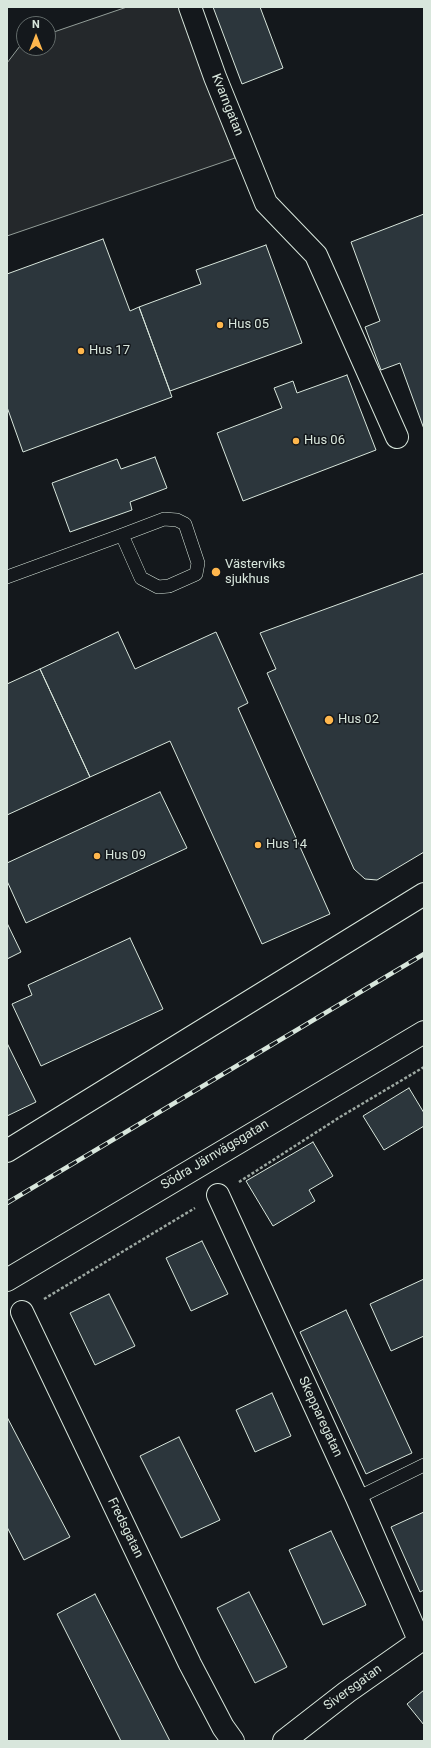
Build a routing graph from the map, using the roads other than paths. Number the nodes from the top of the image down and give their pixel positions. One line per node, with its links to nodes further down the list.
1 (190, 7): 2 (street, Kvarngatan)
2 (398, 437)
3 (122, 535): 3 (lane); 4 (lane)
4 (7, 578)
5 (424, 894): 7 (street)
6 (424, 1032): 9 (street, Södra Järnvägsgatan)
7 (7, 1151)
8 (218, 1195): 12 (street, Skepparegatan)
9 (7, 1280)
10 (22, 1312): 14 (street, Fredsgatan)
11 (424, 1465): 12 (lane)
12 (357, 1498): 13 (street, Skepparegatan)
13 (422, 1639): 15 (street, Siversgatan)
14 (233, 1741)
15 (284, 1741)

